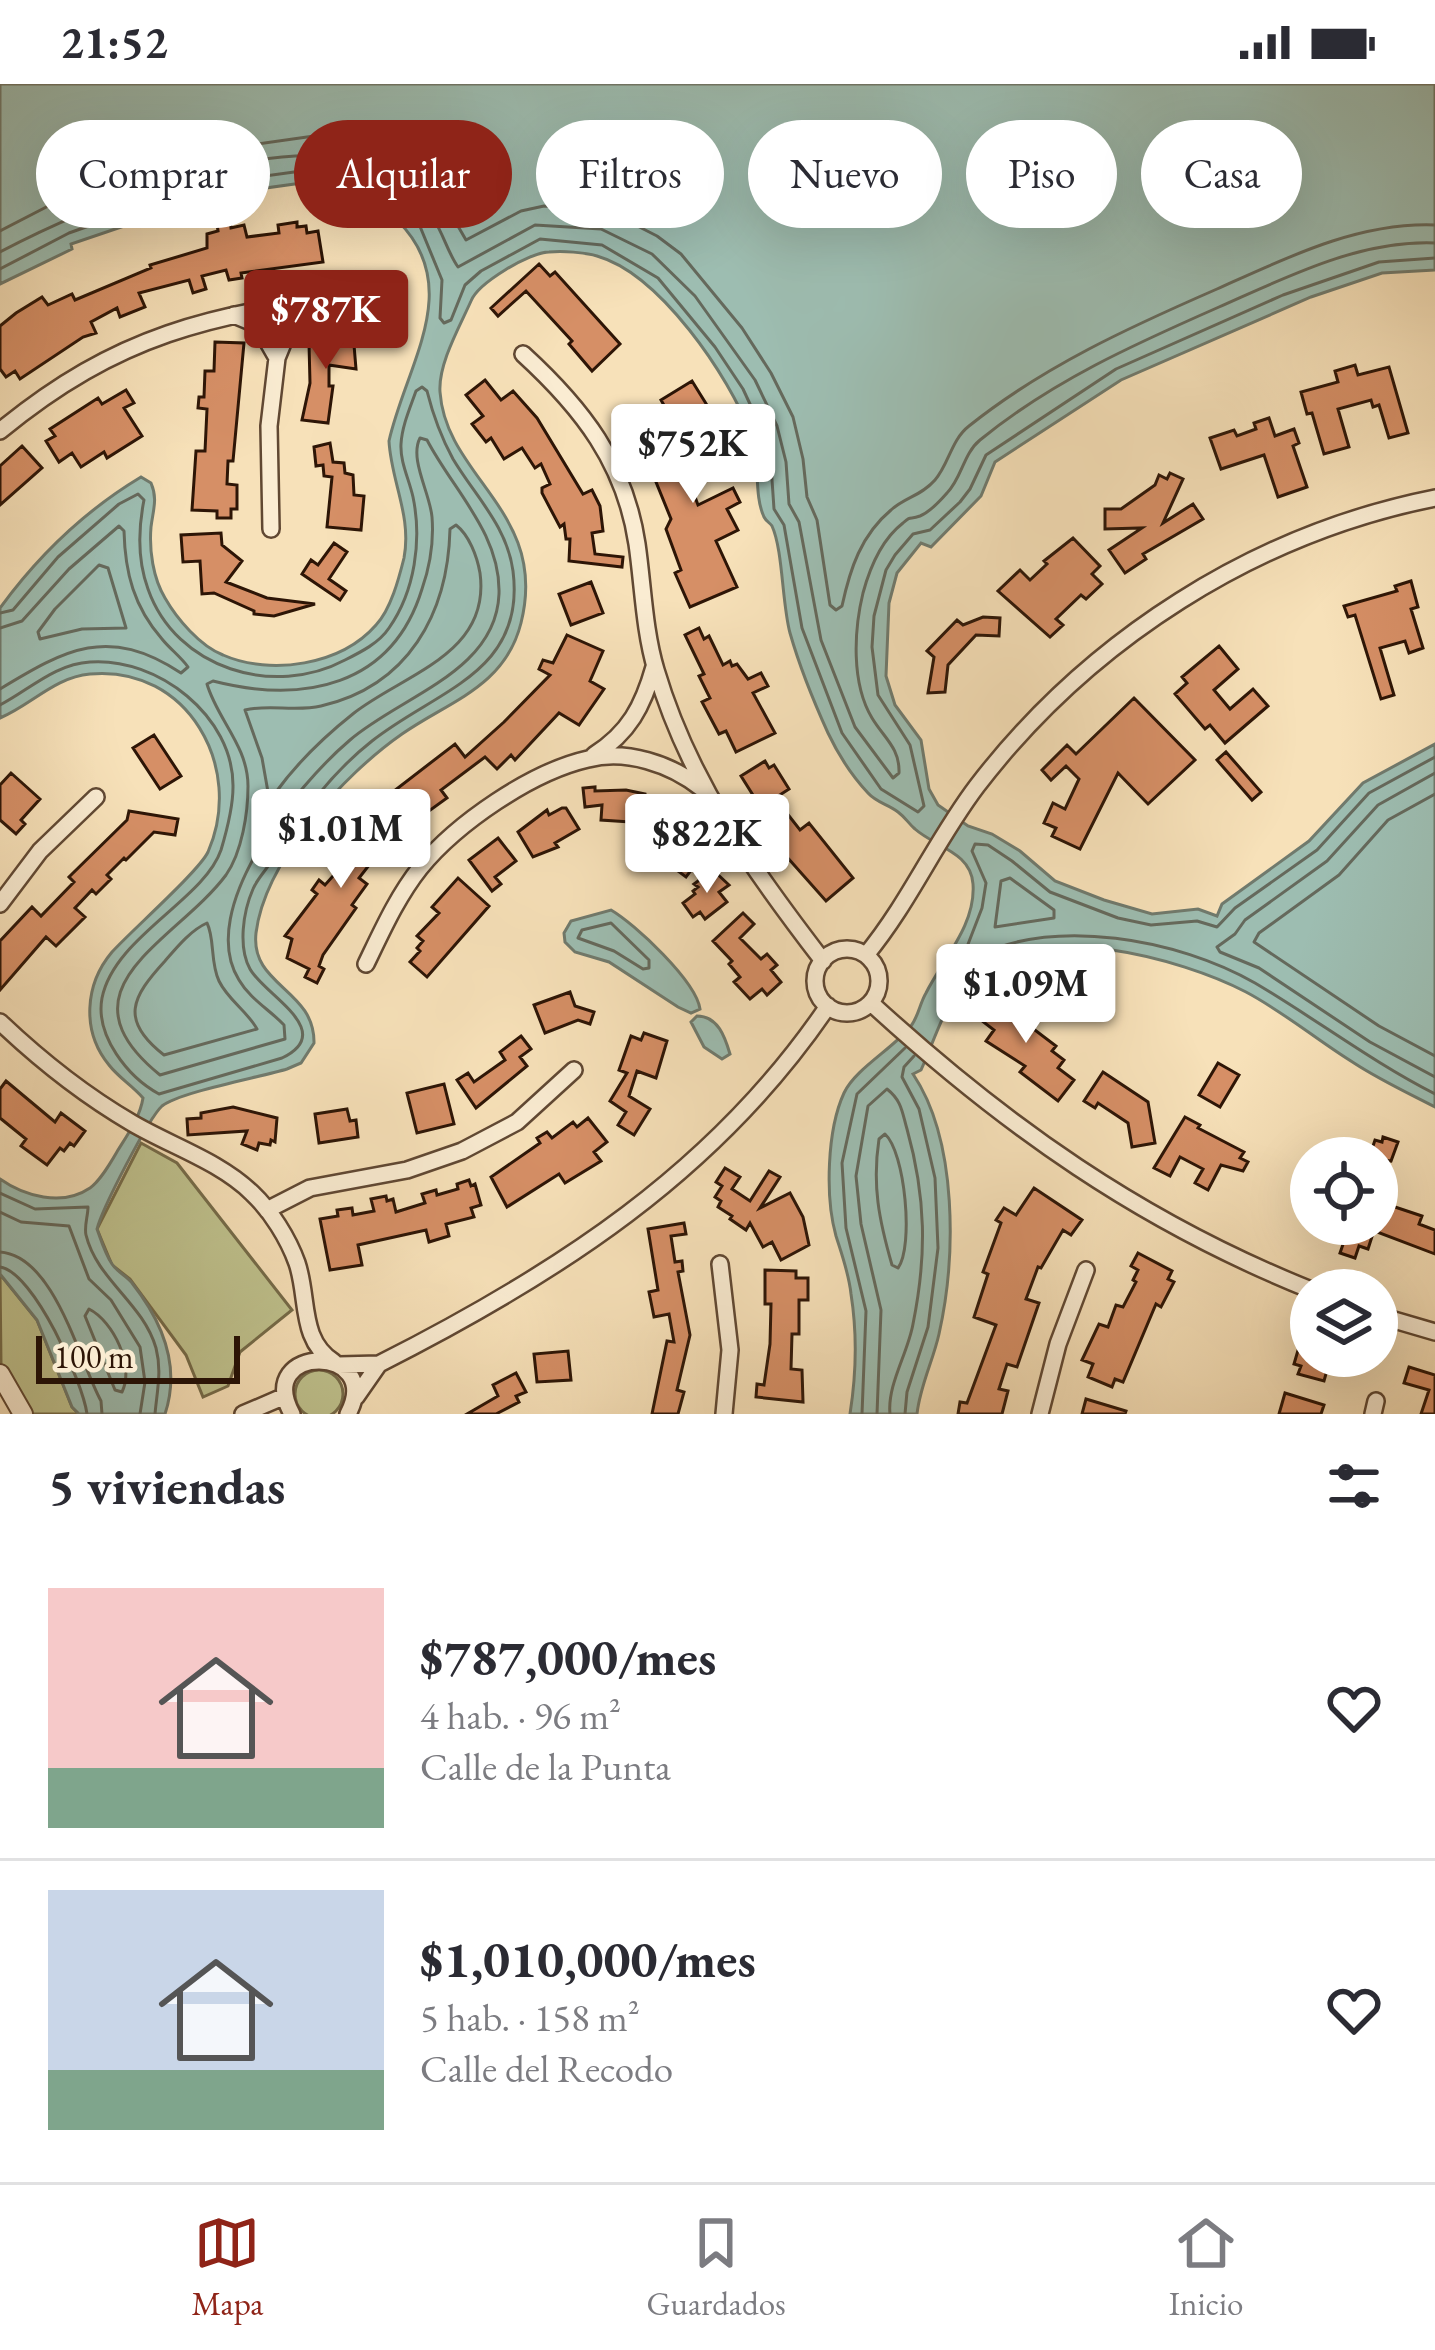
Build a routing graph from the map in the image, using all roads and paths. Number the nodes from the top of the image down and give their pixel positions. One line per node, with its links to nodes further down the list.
1 (358, 295): 2 (street)
2 (308, 301): 3 (street); 5 (street)
3 (231, 314): 5 (street); 6 (street)
4 (523, 353): 9 (street)
5 (278, 358): 8 (street)
6 (0, 431)
7 (1435, 498): 14 (street)
8 (271, 529)
9 (654, 667): 10 (street); 11 (street)
10 (588, 759): 11 (street); 16 (street)
11 (703, 790): 15 (street)
12 (96, 796): 13 (street)
13 (0, 904)
14 (866, 955): 15 (street); 17 (street)
15 (823, 961): 18 (street)
16 (366, 964)
17 (871, 1003): 18 (street); 24 (street)
18 (828, 1006): 29 (street)
19 (0, 1022): 21 (street)
20 (574, 1070): 21 (street)
21 (267, 1210): 26 (street)
22 (720, 1264): 37 (street)
23 (1086, 1270): 38 (street)
24 (1290, 1281)
25 (1398, 1321): 27 (street)
26 (308, 1331): 28 (street); 31 (street)
27 (1435, 1332)
28 (337, 1364): 29 (street); 31 (street); 33 (street)
29 (379, 1364): 33 (street)
30 (0, 1374): 34 (street)
31 (290, 1376): 32 (street)
32 (285, 1396): 35 (street); 36 (street)
33 (350, 1410)
34 (23, 1412)
35 (243, 1414)
36 (292, 1414)
37 (724, 1414)
38 (1040, 1414)

